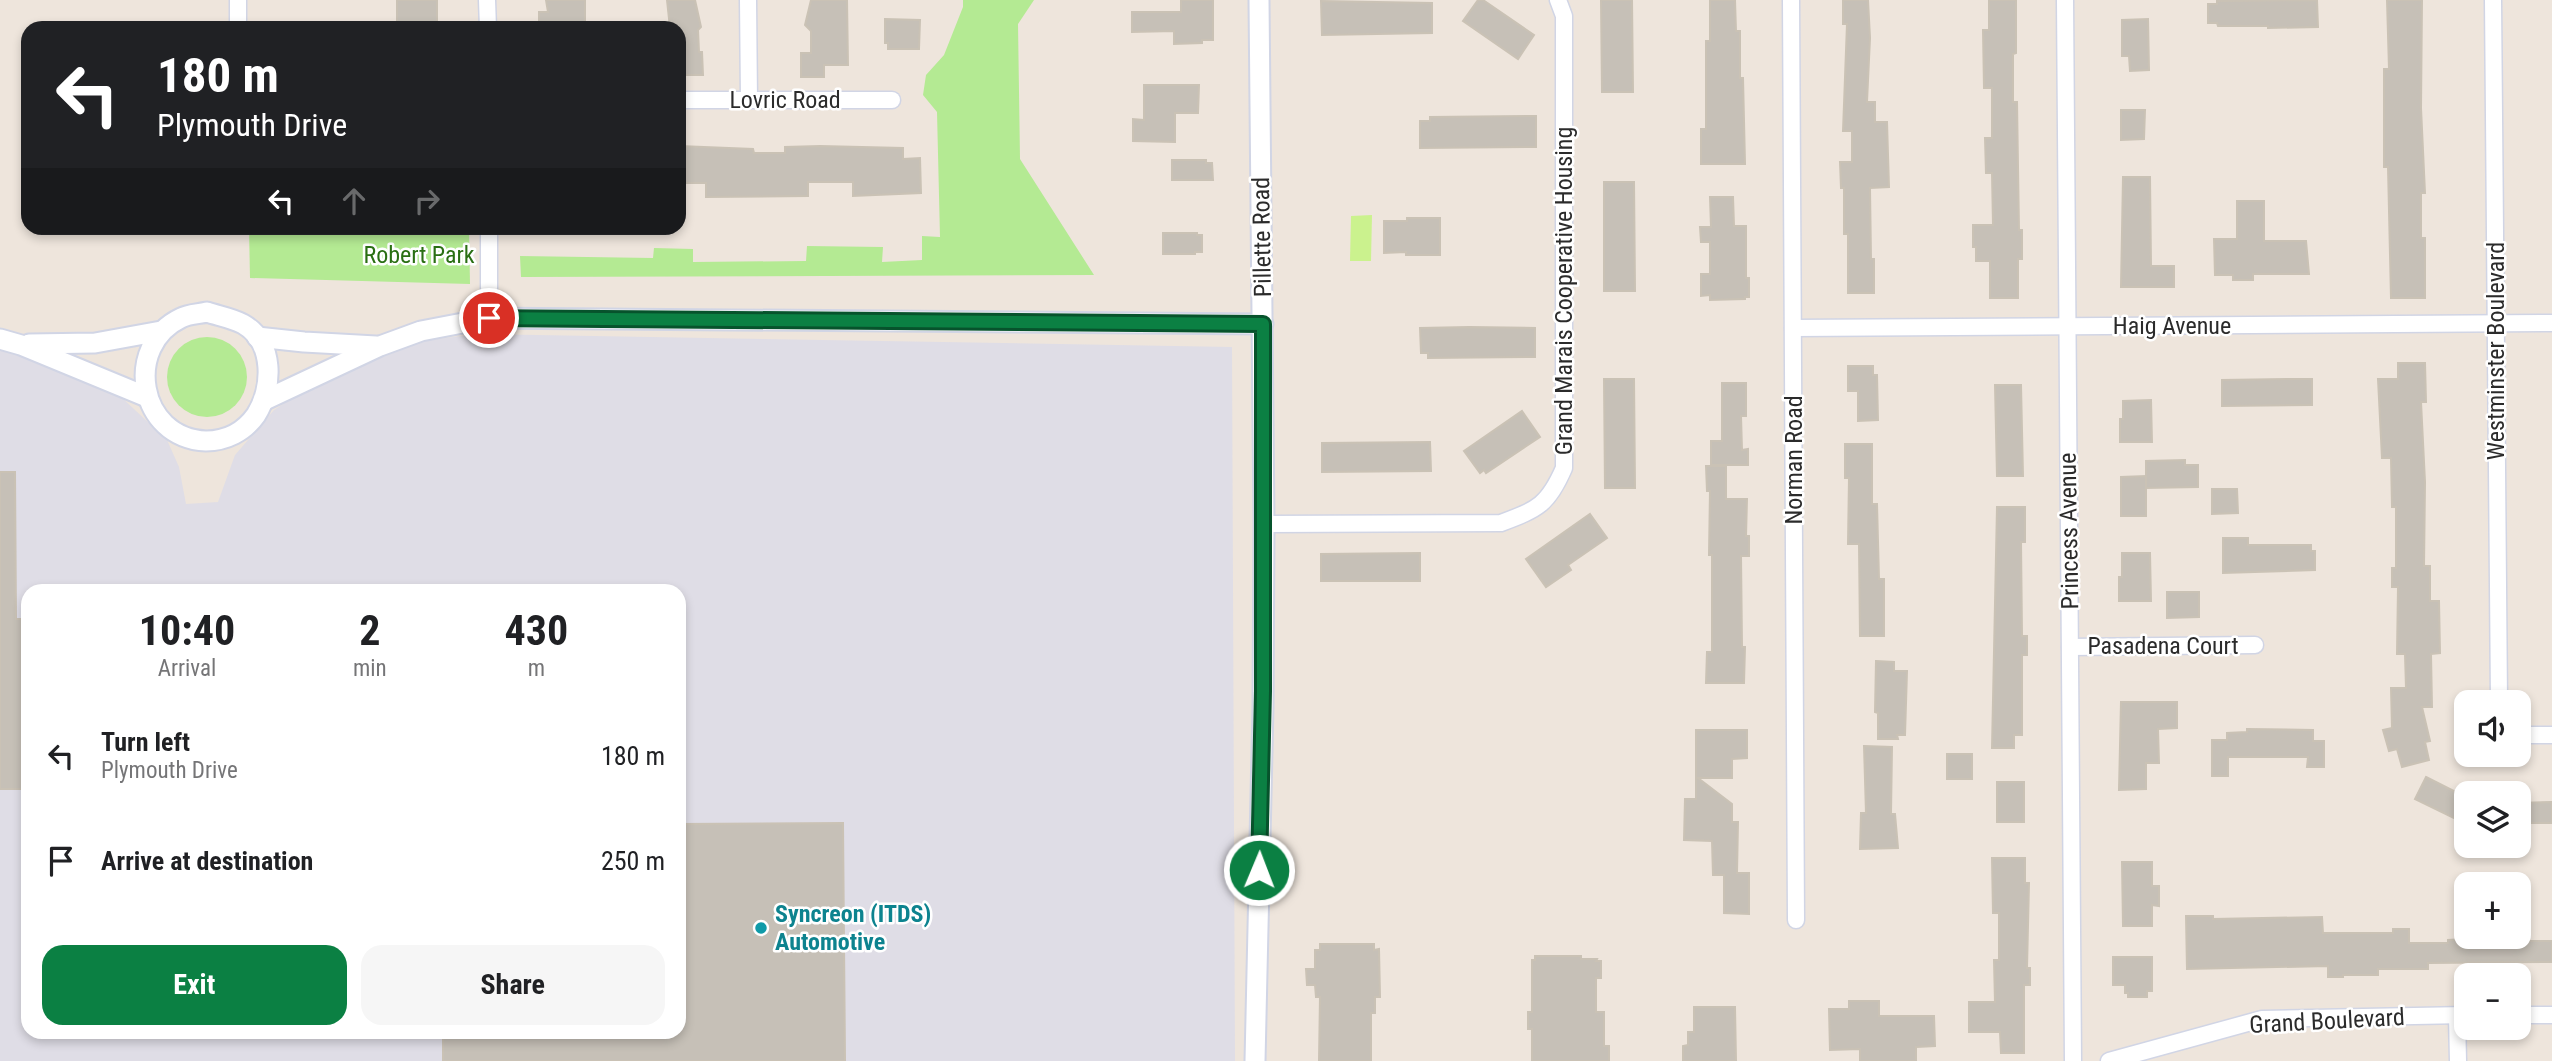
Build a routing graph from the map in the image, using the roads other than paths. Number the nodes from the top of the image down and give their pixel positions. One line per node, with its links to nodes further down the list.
1 (238, 0): 9 (street)
2 (488, 0): 10 (street)
3 (748, 0): 12 (street)
4 (1259, 0): 18 (street, Pillette Road)
5 (1558, 0): 28 (street, Grand Marais Cooperative Housing)
6 (1791, 0): 20 (street, Norman Road)
7 (2065, 0): 19 (street, Princess Avenue)
8 (2493, 0): 16 (street, Westminster Boulevard)
9 (238, 21)
10 (488, 21)
11 (686, 100): 12 (street, Lovric Road)
12 (748, 100): 13 (street, Lovric Road)
13 (892, 100)
14 (489, 235): 15 (street)
15 (489, 318): 18 (street); 25 (street)
16 (2496, 323): 17 (street, Haig Avenue); 19 (street, Haig Avenue); 31 (street, Westminster Boulevard)
17 (2552, 323)
18 (1263, 324): 28 (street, Pillette Road)
19 (2067, 326): 20 (street, Haig Avenue); 30 (street, Princess Avenue)
20 (1793, 328): 34 (street, Norman Road)
21 (161, 331): 22 (street); 24 (street); 26 (street)
22 (257, 337): 25 (street); 27 (street)
23 (0, 339): 24 (street)
24 (21, 345): 26 (street)
25 (380, 346): 27 (street)
26 (147, 397): 27 (street)
27 (265, 400)
28 (1264, 524): 40 (street, Pillette Road)
29 (2255, 645): 30 (street, Pasadena Court)
30 (2070, 647): 41 (street, Princess Avenue)
31 (2499, 690)
32 (2531, 735): 33 (street)
33 (2552, 735)
34 (1796, 920)
35 (2454, 1015): 39 (street, Grand Boulevard)
36 (2531, 1015): 37 (street)
37 (2552, 1015)
38 (2459, 1040): 43 (street)
39 (2131, 1057): 42 (street, Grand Boulevard)
40 (1255, 1061)
41 (2073, 1061)
42 (2109, 1061)
43 (2458, 1061)

